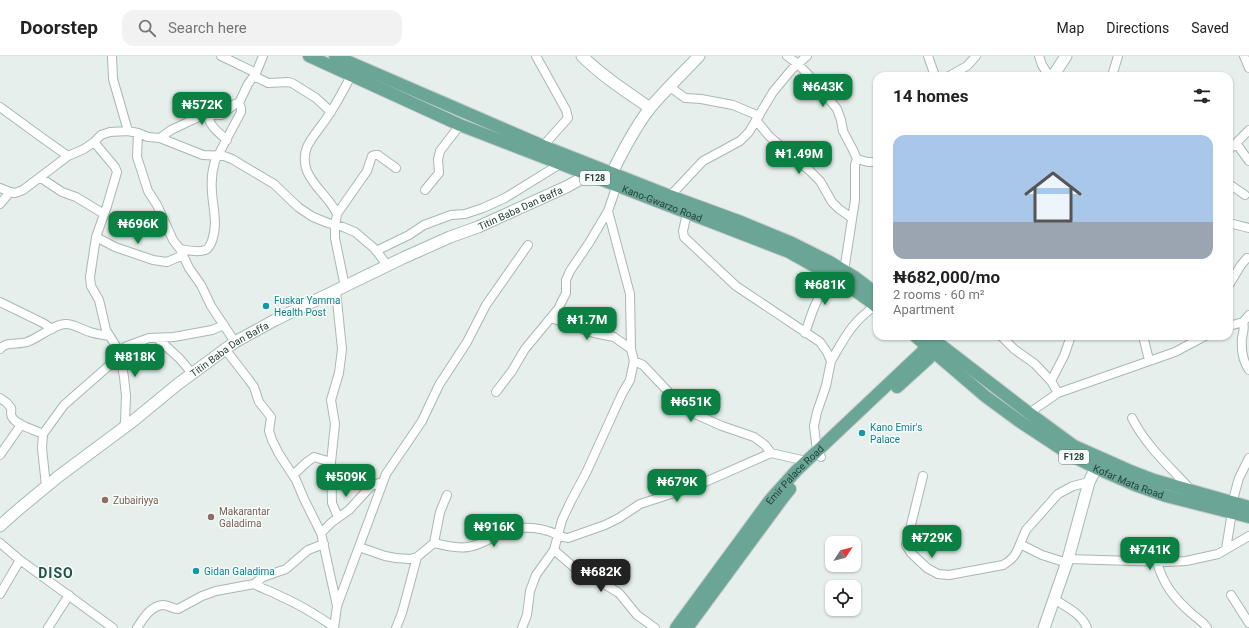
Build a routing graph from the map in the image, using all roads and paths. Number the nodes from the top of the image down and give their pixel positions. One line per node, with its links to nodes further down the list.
1 (112, 56): 37 (street)
2 (221, 56): 24 (street)
3 (263, 56): 24 (street)
4 (309, 56): 25 (main road, Kano-Gwarzo Road / F128)
5 (335, 56): 27 (main road, Kano-Gwarzo Road / F128)
6 (536, 56): 43 (street)
7 (582, 56): 31 (main road)
8 (699, 56): 26 (main road)
9 (787, 56): 17 (street)
10 (807, 56): 17 (street)
11 (928, 56): 19 (street)
12 (976, 56): 20 (street)
13 (1039, 56): 21 (street)
14 (1066, 56): 22 (main road)
15 (1118, 56): 23 (street)
16 (1244, 56): 18 (street)
17 (798, 64): 34 (street); 47 (street)
18 (1249, 68)
19 (934, 72)
20 (956, 72)
21 (1046, 72)
22 (1056, 72)
23 (1113, 72)
24 (255, 75): 28 (street); 32 (street)
25 (351, 76): 29 (main road, Kano-Gwarzo Road / F128); 32 (street)
26 (670, 87): 31 (main road); 34 (street)
27 (415, 91): 29 (main road); 43 (main road, Kano-Gwarzo Road / F128)
28 (239, 103): 33 (street); 40 (street)
29 (410, 103): 35 (main road, Kano-Gwarzo Road / F128)
30 (0, 106): 45 (street)
31 (650, 108): 54 (main road)
32 (331, 112): 65 (street)
33 (208, 114): 39 (street); 40 (street)
34 (758, 118): 60 (street); 66 (street)
35 (460, 125): 50 (main road, Kano-Gwarzo Road / F128); 57 (street)
36 (1249, 130): 42 (street)
37 (128, 131): 38 (street); 41 (street)
38 (138, 133): 39 (street); 73 (street)
39 (160, 138): 46 (street)
40 (227, 140): 46 (street)
41 (94, 142): 45 (street); 64 (street)
42 (1236, 143): 44 (street); 48 (street)
43 (543, 146): 52 (main road, Kano-Gwarzo Road / F128)
44 (1233, 146)
45 (68, 156): 53 (street)
46 (219, 156): 68 (street); 73 (street)
47 (856, 159): 49 (street); 66 (street)
48 (1249, 161)
49 (873, 162)
50 (560, 164): 52 (main road, Kano-Gwarzo Road / F128); 72 (street)
51 (396, 168): 65 (street)
52 (591, 171): 54 (main road, Kano-Gwarzo Road / F128); 75 (main road, Titin Baba Dan Baffa)
53 (40, 178): 58 (street); 64 (street)
54 (612, 180): 60 (main road, Kano-Gwarzo Road / F128); 62 (street); 63 (main road, Kano-Gwarzo Road / F128)
55 (1233, 187): 59 (street)
56 (0, 188): 58 (street)
57 (424, 190)
58 (10, 192): 61 (street)
59 (1246, 195)
60 (670, 196): 76 (main road, Kano-Gwarzo Road / F128)
61 (0, 204)
62 (608, 211): 85 (street); 101 (street)
63 (687, 213): 77 (main road, Kano-Gwarzo Road / F128); 90 (street)
64 (104, 214): 70 (street)
65 (337, 214): 68 (street)
66 (852, 218): 76 (street)
67 (1233, 224): 69 (street)
68 (336, 225): 72 (street); 79 (street)
69 (1249, 228)
70 (96, 237): 73 (street); 91 (street)
71 (528, 245): 126 (street)
72 (376, 251): 75 (street)
73 (181, 252): 87 (street)
74 (1247, 258): 78 (street)
75 (387, 266): 79 (main road, Titin Baba Dan Baffa)
76 (844, 271): 80 (main road, Kano-Gwarzo Road / F128)
77 (829, 274): 81 (main road, Kano-Gwarzo Road / F128); 90 (street)
78 (1233, 278)
79 (340, 289): 98 (main road, Titin Baba Dan Baffa); 122 (street)
80 (873, 299)
81 (873, 300)
82 (0, 302): 89 (street)
83 (873, 305): 105 (street)
84 (1249, 315): 86 (street)
85 (551, 318): 101 (street); 109 (street)
86 (1243, 322): 88 (street); 106 (street)
87 (224, 325): 92 (street); 98 (street)
88 (1233, 325)
89 (52, 329): 91 (street); 100 (street)
90 (805, 333): 105 (street)
91 (109, 336): 102 (street)
92 (157, 338): 102 (street); 107 (street)
93 (1005, 340): 108 (street)
94 (1070, 340): 108 (street)
95 (1144, 340): 103 (street)
96 (1198, 340): 103 (street)
97 (934, 341): 112 (main road, Kofar Mata Road / F128); 118 (main road, Emir Palace Road); 123 (main road, Kofar Mata Road / F128)
98 (235, 342): 99 (main road, Titin Baba Dan Baffa)
99 (225, 348): 107 (main road, Titin Baba Dan Baffa); 124 (street)
100 (0, 349)
101 (632, 349): 104 (street)
102 (119, 353): 115 (street); 116 (street)
103 (1149, 360): 110 (street)
104 (634, 361): 117 (street); 137 (street)
105 (831, 361): 118 (street)
106 (1249, 370)
107 (192, 373): 115 (main road, Titin Baba Dan Baffa)
108 (1051, 381): 110 (street)
109 (496, 392)
110 (1058, 393): 112 (street)
111 (0, 398): 114 (street)
112 (1029, 413): 123 (main road, Kofar Mata Road / F128)
113 (1132, 418): 129 (street)
114 (22, 425): 116 (street); 119 (street)
115 (123, 429): 128 (main road, Titin Baba Dan Baffa)
116 (43, 434): 128 (street)
117 (771, 453): 121 (street); 137 (street)
118 (819, 454): 121 (main road, Emir Palace Road); 165 (main road, Emir Palace Road)
119 (0, 455)
120 (1249, 458): 131 (street)
121 (806, 461): 164 (main road, Emir Palace Road)
122 (331, 462): 124 (street); 133 (street)
123 (1098, 463): 127 (main road); 129 (main road, Kofar Mata Road / F128); 131 (main road, Kofar Mata Road / F128)
124 (293, 475): 136 (street)
125 (923, 476): 142 (street)
126 (382, 482): 133 (street); 143 (street)
127 (1089, 482): 142 (street); 148 (main road)
128 (46, 486): 135 (main road, Titin Baba Dan Baffa)
129 (1192, 491): 131 (main road, Kofar Mata Road / F128)
130 (447, 495): 140 (street)
131 (1232, 508): 132 (main road, Kofar Mata Road / F128); 134 (main road, Kofar Mata Road / F128); 144 (street)
132 (1249, 508)
133 (338, 517): 136 (street)
134 (1249, 517)
135 (0, 526)
136 (321, 533): 141 (street)
137 (558, 534): 140 (street); 145 (street)
138 (1249, 536): 144 (street)
139 (0, 543): 147 (street)
140 (434, 543): 146 (street)
141 (324, 544): 150 (street); 155 (street)
142 (1020, 544): 148 (street)
143 (358, 547): 146 (street); 155 (street)
144 (1226, 549): 149 (street)
145 (554, 550): 162 (street); 163 (street)
146 (417, 558): 161 (street)
147 (20, 560): 151 (street); 152 (street)
148 (1067, 561): 149 (street); 154 (main road)
149 (1157, 562): 168 (street)
150 (254, 584): 157 (street); 160 (street)
151 (0, 594)
152 (69, 595): 158 (street); 159 (street)
153 (1231, 595): 156 (street)
154 (1054, 599): 166 (main road); 167 (street)
155 (337, 606): 157 (street)
156 (1249, 623)
157 (334, 627)
158 (48, 628)
159 (114, 628)
160 (137, 628)
161 (396, 628)
162 (522, 628)
163 (655, 628)
164 (676, 628)
165 (687, 628)
166 (1044, 628)
167 (1087, 628)
168 (1207, 628)

